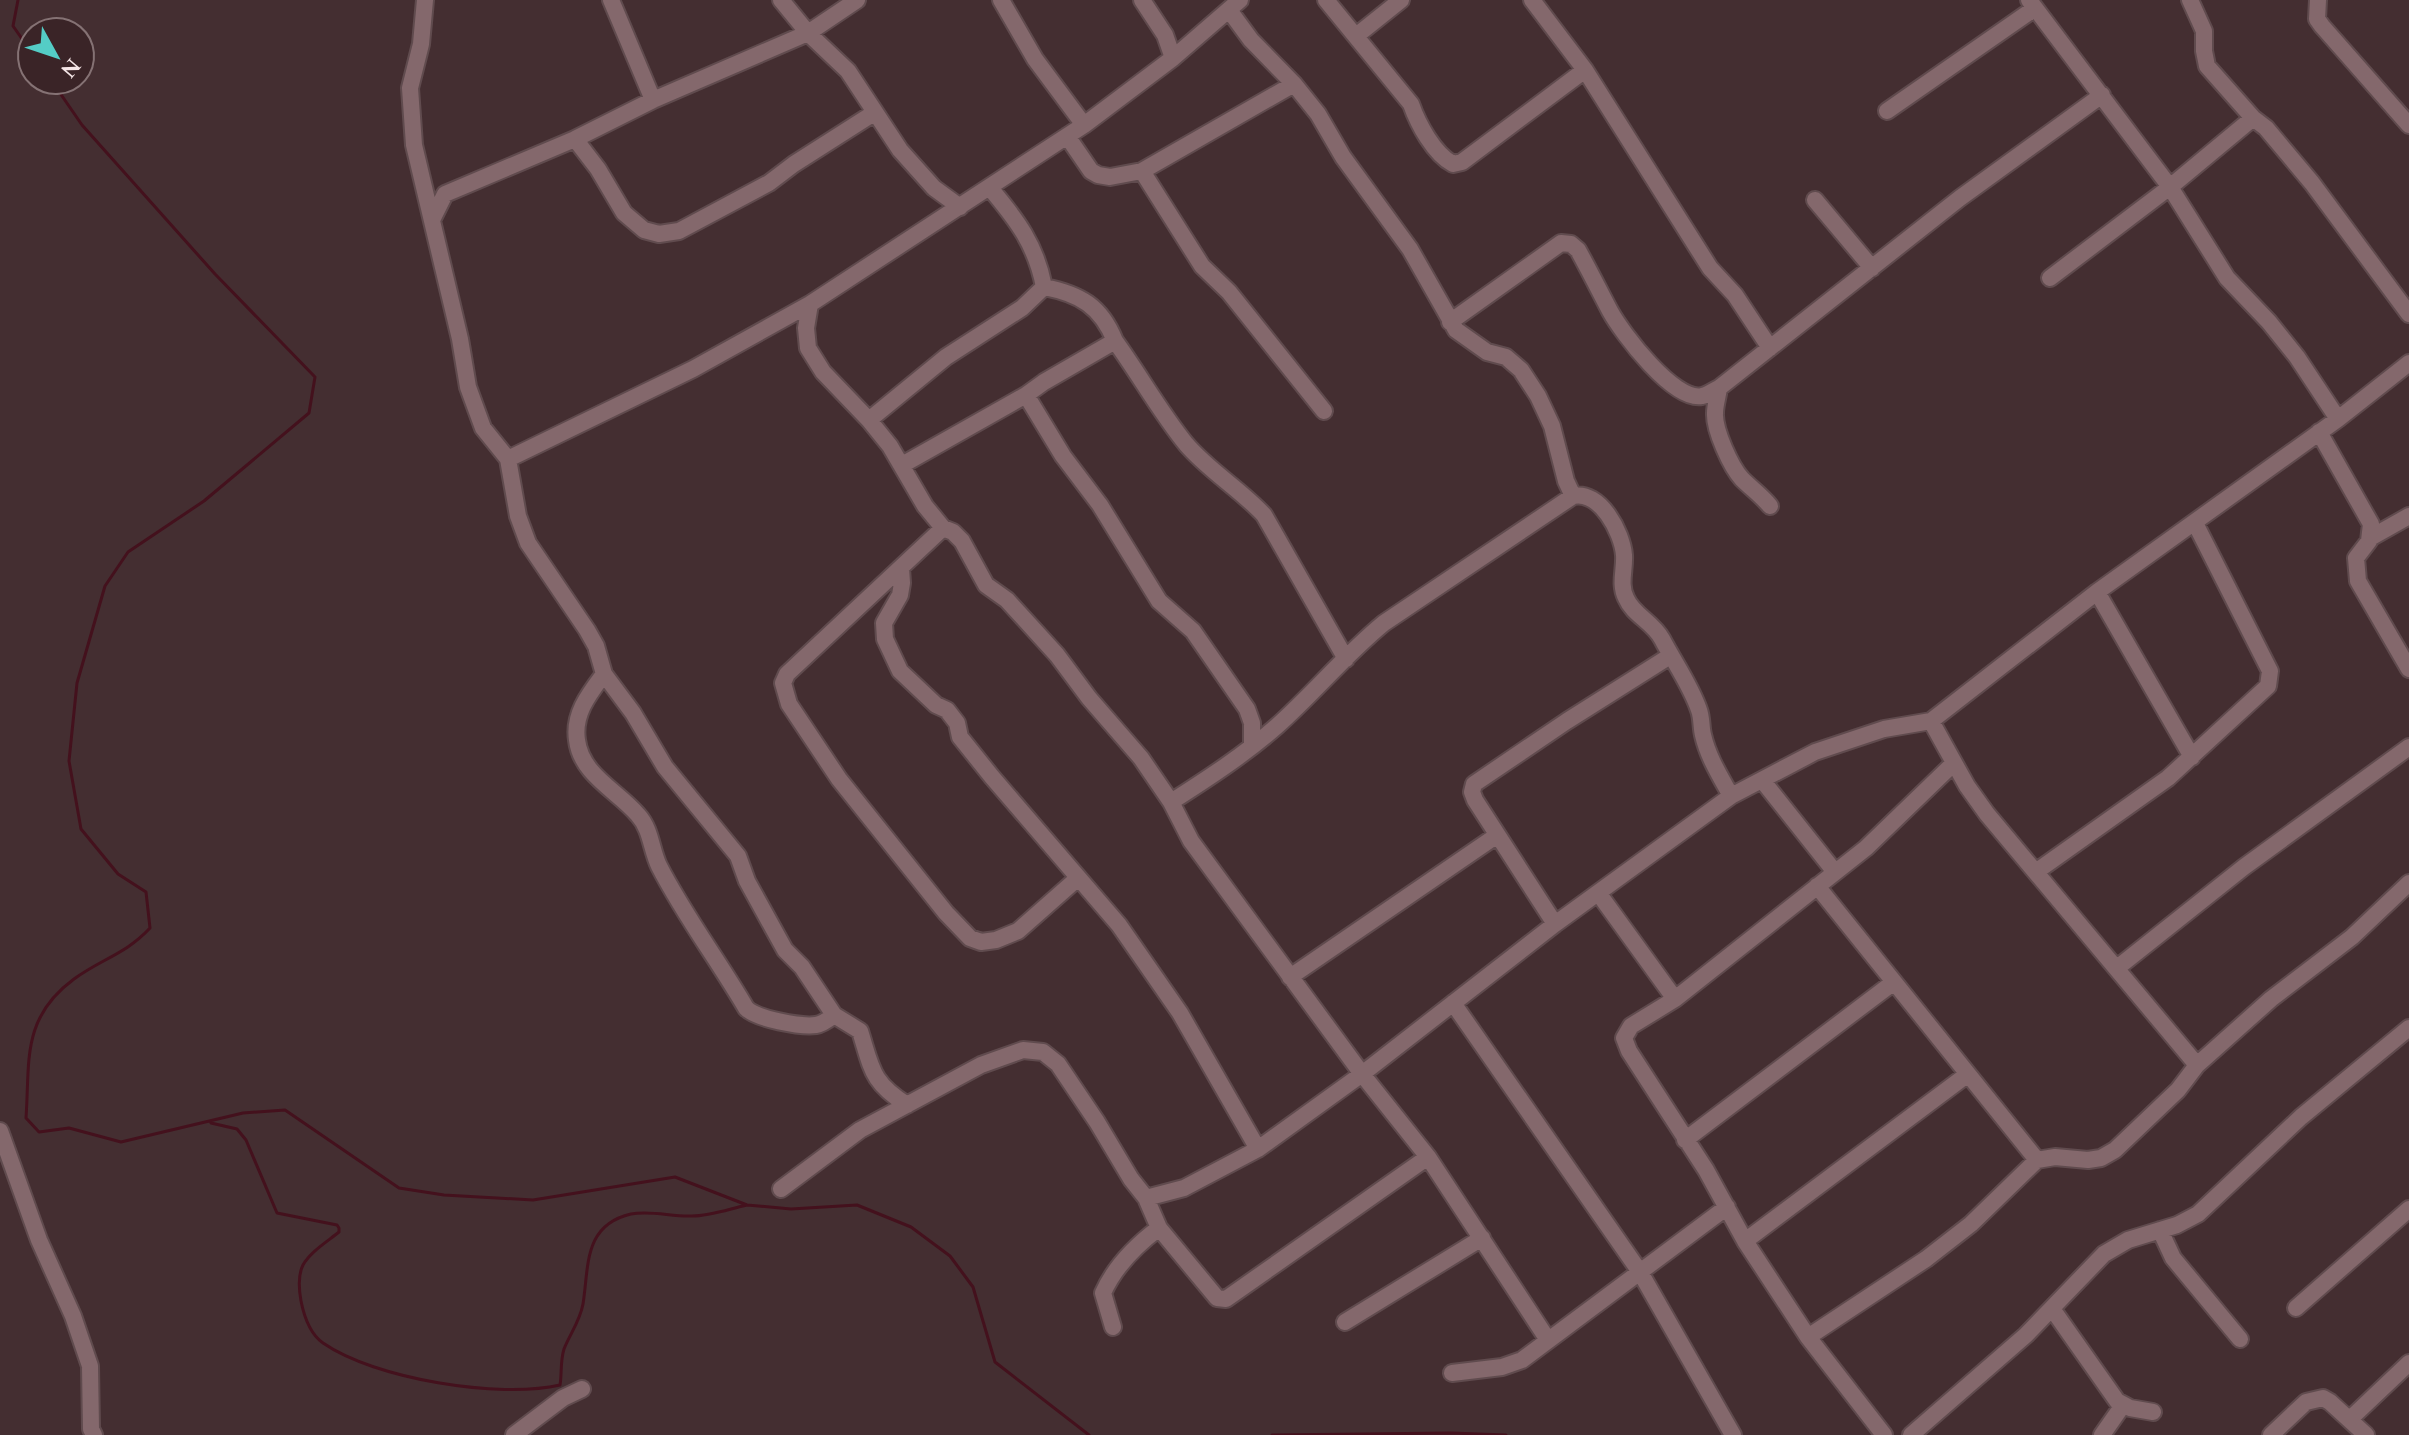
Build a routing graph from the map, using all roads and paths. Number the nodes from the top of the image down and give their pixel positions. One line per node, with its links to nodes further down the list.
1 (425, 0): 29 (street)
2 (781, 0): 14 (street)
3 (857, 0): 14 (street)
4 (1001, 0): 24 (street)
5 (1142, 0): 16 (street)
6 (1326, 0): 15 (street)
7 (1401, 0): 15 (street)
8 (1532, 0): 17 (street)
9 (2190, 0): 23 (street)
10 (2318, 0): 25 (street)
11 (616, 2): 20 (street)
12 (2032, 4): 19 (street); 21 (street)
13 (1234, 5): 16 (street); 18 (street)
14 (808, 33): 20 (street); 22 (street)
15 (1356, 36): 17 (street)
16 (1173, 58): 24 (street)
17 (1585, 70): 43 (street)
18 (1294, 84): 28 (street); 41 (street)
19 (2102, 95): 30 (street); 36 (street)
20 (653, 100): 27 (street)
21 (1887, 111)
22 (874, 113): 27 (street); 34 (street)
23 (2253, 118): 30 (street); 40 (street)
24 (1084, 125): 26 (street)
25 (2409, 125)
26 (1067, 136): 28 (street); 31 (street)
27 (575, 139): 32 (street)
28 (1142, 171): 47 (street)
29 (424, 186): 32 (street); 35 (street)
30 (2170, 187): 37 (street); 48 (street)
31 (990, 188): 34 (street); 38 (street)
32 (445, 194): 35 (street)
33 (1815, 200): 36 (street)
34 (960, 207): 39 (street)
35 (433, 218): 51 (street)
36 (1872, 268): 43 (street)
37 (2050, 278)
38 (1044, 287): 42 (street); 49 (street)
39 (810, 304): 49 (street); 51 (street)
40 (2409, 314)
41 (1450, 322): 45 (street); 53 (street)
42 (1115, 341): 46 (street); 62 (street)
43 (1770, 348): 45 (street)
44 (2407, 371): 48 (street)
45 (1719, 388): 54 (street)
46 (1026, 395): 52 (street); 66 (street)
47 (1324, 411)
48 (2338, 419): 50 (street)
49 (869, 420): 52 (street)
50 (2319, 432): 56 (street); 58 (street)
51 (508, 459): 64 (street)
52 (902, 465): 57 (street)
53 (1573, 496): 61 (street); 62 (street)
54 (1770, 506)
55 (2409, 516): 58 (street)
56 (2195, 523): 60 (street); 68 (street)
57 (943, 528): 59 (street); 72 (street)
58 (2370, 538): 63 (street)
59 (901, 568): 76 (street); 76 (street)
60 (2097, 592): 65 (street); 68 (street)
61 (1670, 656): 71 (street); 73 (street)
62 (1346, 659): 66 (street)
63 (2409, 669)
64 (604, 674): 86 (street); 86 (street)
65 (1931, 721): 69 (street); 70 (street)
66 (1252, 746): 72 (street)
67 (2409, 747): 81 (street)
68 (2192, 757): 74 (street)
69 (1954, 763): 74 (street); 75 (street)
70 (1762, 780): 71 (street); 75 (street)
71 (1731, 796): 79 (street)
72 (1171, 802): 82 (street)
73 (1496, 836): 80 (street); 82 (street)
74 (2037, 871): 81 (street)
75 (1835, 872): 78 (street)
76 (1078, 878): 94 (street)
77 (2409, 883): 88 (street)
78 (1817, 886): 83 (street); 84 (street)
79 (1599, 894): 80 (street); 84 (street)
80 (1555, 924): 85 (street)
81 (2117, 968): 88 (street)
82 (1290, 977): 89 (street)
83 (1894, 982): 90 (street); 93 (street)
84 (1675, 999): 93 (street)
85 (1453, 1003): 89 (street); 105 (street)
86 (834, 1015): 91 (street)
87 (2409, 1028): 102 (street)
88 (2197, 1065): 96 (street)
89 (1362, 1074): 94 (street); 95 (street)
90 (1968, 1074): 96 (street); 104 (street)
91 (907, 1105): 97 (street); 98 (street)
92 (0, 1131): 119 (street)
93 (1685, 1140): 99 (street)
94 (1258, 1149): 98 (street)
95 (1428, 1157): 101 (street); 103 (street)
96 (2037, 1160): 110 (street)
97 (781, 1189)
98 (1146, 1198): 101 (street)
99 (1727, 1207): 104 (street); 105 (street)
100 (2409, 1209): 106 (street)
101 (1159, 1228): 109 (street)
102 (2160, 1230): 107 (street); 111 (street)
103 (1482, 1238): 108 (street); 112 (street)
104 (1745, 1241): 110 (street)
105 (1640, 1272): 112 (street); 121 (street)
106 (2296, 1308)
107 (2053, 1310): 116 (street); 123 (street)
108 (1345, 1322)
109 (1113, 1327)
110 (1808, 1337): 122 (street)
111 (2240, 1339)
112 (1548, 1340): 114 (street)
113 (2409, 1363): 118 (street)
114 (1452, 1373)
115 (582, 1389): 120 (street)
116 (2123, 1405): 117 (street); 124 (street)
117 (2153, 1412)
118 (2350, 1419): 125 (street); 126 (street)
119 (94, 1435)
120 (514, 1435)
121 (1733, 1435)
122 (1884, 1435)
123 (1911, 1435)
124 (2102, 1435)
125 (2271, 1435)
126 (2366, 1435)

